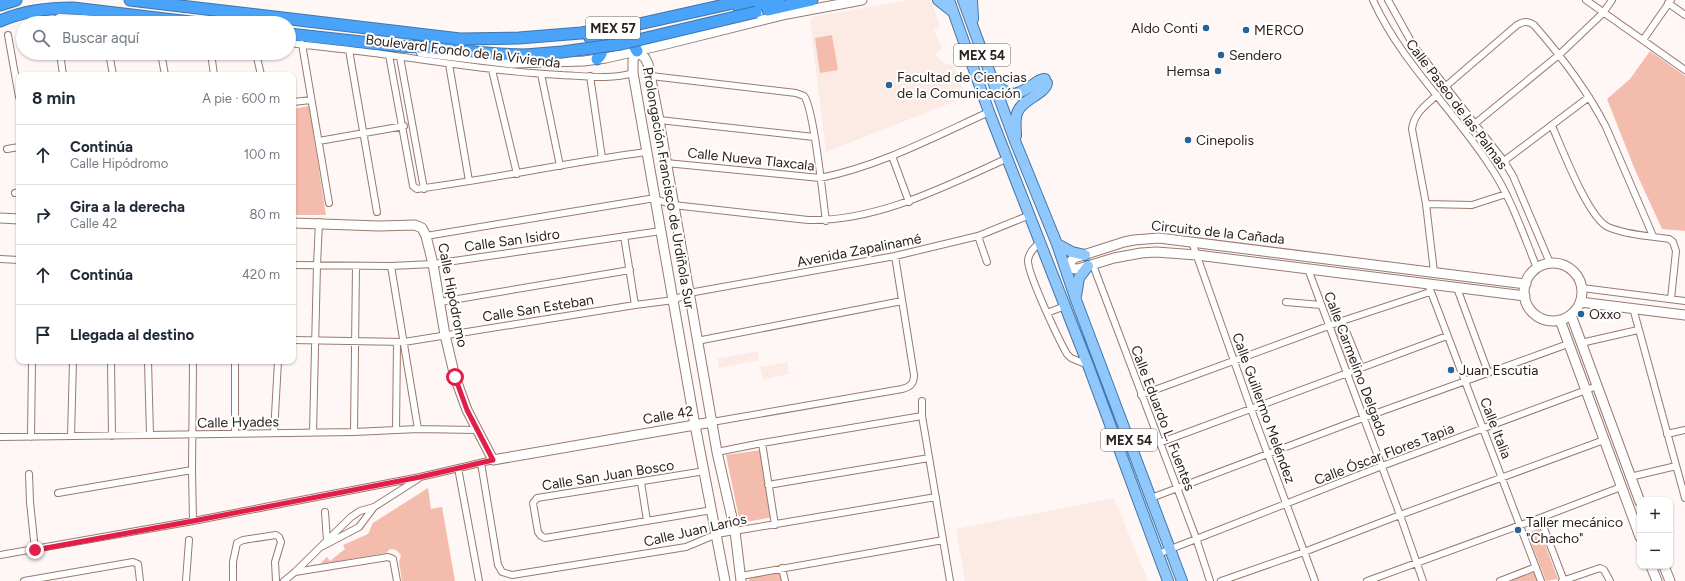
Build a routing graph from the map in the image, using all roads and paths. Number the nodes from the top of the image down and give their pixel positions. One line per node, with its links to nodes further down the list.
1 (16, 0): 16 (highway)
2 (130, 0): 21 (highway, MEX 57)
3 (747, 0): 28 (highway, MEX 57)
4 (778, 0): 33 (highway)
5 (812, 0): 34 (highway, MEX 57, bridge)
6 (862, 0): 33 (street)
7 (938, 0): 17 (main road)
8 (949, 0): 17 (main road, MEX 54)
9 (963, 0): 26 (main road, MEX 54)
10 (972, 0): 26 (main road)
11 (1373, 0): 59 (street, Calle Paseo de las Palmas)
12 (1388, 0): 57 (street, Calle Paseo de las Palmas)
13 (1586, 0): 18 (street)
14 (1612, 0): 18 (street)
15 (1670, 2): 19 (street); 29 (street)
16 (0, 5)
17 (953, 13): 58 (main road, MEX 54)
18 (1603, 13): 29 (street); 35 (street)
19 (1685, 15)
20 (140, 16): 23 (highway)
21 (265, 16)
22 (296, 20): 28 (highway, MEX 57)
23 (0, 21)
24 (8, 35): 55 (street)
25 (296, 35): 34 (highway, MEX 57)
26 (975, 37): 56 (main road, MEX 54)
27 (590, 38): 28 (highway); 33 (highway); 37 (highway)
28 (477, 39)
29 (1644, 40): 45 (street)
30 (296, 44): 31 (street, Boulevard Fondo de la Vivienda)
31 (302, 44): 32 (street, Boulevard Fondo de la Vivienda); 61 (street)
32 (349, 50): 36 (street, Boulevard Fondo de la Vivienda); 71 (street)
33 (637, 50): 37 (street); 51 (street, Prolongación Francisco de Urdiñola Sur); 54 (street, Prolongación Francisco de Urdiñola Sur)
34 (399, 51): 36 (street, Boulevard Fondo de la Vivienda); 37 (street); 43 (street, Boulevard Fondo de la Vivienda); 67 (street)
35 (1560, 54): 57 (street); 60 (street); 66 (street)
36 (389, 55): 68 (street)
37 (597, 59)
38 (61, 60): 46 (street)
39 (110, 60): 47 (street)
40 (162, 60): 48 (street)
41 (211, 60): 49 (street)
42 (258, 60): 50 (street)
43 (449, 64): 44 (street, Boulevard Fondo de la Vivienda); 87 (street)
44 (492, 70): 52 (street, Boulevard Fondo de la Vivienda); 85 (street)
45 (1685, 70)
46 (63, 72)
47 (112, 72)
48 (164, 72)
49 (213, 72)
50 (260, 72)
51 (633, 73): 53 (street, Boulevard Fondo de la Vivienda); 78 (street, Prolongación Francisco de Urdiñola Sur)
52 (541, 74): 53 (street, Boulevard Fondo de la Vivienda); 84 (street)
53 (590, 76): 80 (street)
54 (651, 76): 65 (street, Prolongación Francisco de Urdiñola Sur); 73 (street)
55 (16, 81)
56 (993, 82): 63 (main road, MEX 54); 75 (main road)
57 (1446, 86): 66 (street, Calle Paseo de las Palmas)
58 (982, 91): 63 (main road); 64 (main road, MEX 54)
59 (1437, 95): 70 (street, Calle Paseo de las Palmas); 93 (street)
60 (1589, 97): 69 (street); 106 (street)
61 (310, 100): 62 (street); 74 (street)
62 (296, 102)
63 (1003, 109): 72 (main road); 75 (main road, MEX 54)
64 (989, 112): 72 (main road, MEX 54); 79 (street, Calle Nueva Tlaxcala)
65 (660, 120): 73 (street); 83 (street, Prolongación Francisco de Urdiñola Sur)
66 (1475, 123): 70 (street); 82 (street, Calle Paseo de las Palmas)
67 (411, 124): 68 (street); 88 (street)
68 (401, 126): 71 (street); 88 (street)
69 (1552, 126): 82 (street); 106 (street)
70 (1466, 131): 89 (street, Calle Paseo de las Palmas)
71 (363, 132): 74 (street); 95 (street)
72 (998, 133): 81 (main road, MEX 54)
73 (814, 138): 86 (street)
74 (319, 141): 92 (street)
75 (1015, 141): 108 (main road, MEX 54)
76 (16, 148): 77 (street)
77 (7, 149)
78 (646, 152): 80 (street); 90 (street, Prolongación Francisco de Urdiñola Sur)
79 (892, 156): 86 (street, Calle Nueva Tlaxcala); 91 (street)
80 (602, 158): 84 (street)
81 (1008, 158): 91 (street); 97 (main road, MEX 54)
82 (1504, 160): 116 (street, Calle Paseo de las Palmas)
83 (666, 162): 86 (street, Calle Nueva Tlaxcala); 94 (street, Prolongación Francisco de Urdiñola Sur)
84 (560, 166): 85 (street)
85 (517, 174): 87 (street)
86 (820, 178): 99 (street)
87 (469, 181): 88 (street)
88 (424, 188)
89 (1506, 194): 93 (street); 125 (street, Calle Paseo de las Palmas)
90 (655, 199): 94 (street); 102 (street, Prolongación Francisco de Urdiñola Sur); 103 (street)
91 (909, 202): 99 (street)
92 (329, 203)
93 (1426, 204): 127 (street)
94 (673, 205): 99 (street); 132 (street, Prolongación Francisco de Urdiñola Sur)
95 (377, 212)
96 (0, 218): 98 (street)
97 (1031, 218): 105 (street, Avenida Zapalinamé); 109 (main road, MEX 54); 123 (main road)
98 (16, 219)
99 (826, 221)
100 (319, 222): 101 (street); 103 (street, Calle Hipódromo); 119 (street)
101 (296, 223)
102 (661, 231): 104 (street, Calle San Isidro); 135 (street, Prolongación Francisco de Urdiñola Sur)
103 (426, 236): 117 (street, Calle Hipódromo)
104 (624, 236): 117 (street, Calle San Isidro); 126 (street)
105 (978, 236): 112 (street, Avenida Zapalinamé); 115 (street)
106 (1653, 236): 134 (street)
107 (1192, 242): 110 (street, Circuito de la Cañada); 111 (street, Calle Guillermo Meléndez); 127 (street, Circuito de la Cañada)
108 (1056, 244): 110 (main road); 123 (main road, MEX 54)
109 (1041, 246): 145 (main road, MEX 54); 146 (street)
110 (1085, 255): 123 (street, Circuito de la Cañada)
111 (1197, 255): 120 (street, Circuito de la Cañada); 124 (street, Circuito de la Cañada); 162 (street, Calle Guillermo Meléndez)
112 (895, 256): 132 (street, Avenida Zapalinamé); 137 (street)
113 (0, 259): 114 (street)
114 (16, 260)
115 (987, 262)
116 (1550, 263): 125 (street); 131 (street)
117 (433, 264): 122 (street, Calle San Isidro); 139 (street, Calle Hipódromo)
118 (296, 265): 119 (street, Calle San Isidro)
119 (317, 265): 121 (street, Calle San Isidro); 156 (street)
120 (1090, 265): 123 (street, Circuito de la Cañada); 136 (main road); 177 (street, Calle Eduardo L. Fuentes)
121 (356, 266): 122 (street, Calle San Isidro); 157 (street)
122 (391, 266): 159 (street)
123 (1065, 268): 136 (main road, MEX 54); 145 (main road)
124 (1308, 268): 129 (street, Circuito de la Cañada); 143 (street, Calle Carmelino Delgado)
125 (1537, 268): 128 (street)
126 (630, 270): 139 (street); 142 (street)
127 (1434, 272): 128 (street, Circuito de la Cañada)
128 (1526, 284): 133 (street)
129 (1429, 288): 130 (street, Circuito de la Cañada); 150 (street); 154 (street, Calle Italia)
130 (1458, 288): 133 (street, Circuito de la Cañada); 172 (street)
131 (1582, 288): 134 (street); 141 (street)
132 (689, 293): 135 (street, Calle San Esteban); 158 (street, Prolongación Francisco de Urdiñola Sur)
133 (1525, 296): 149 (street)
134 (1671, 299): 138 (street)
135 (674, 300): 142 (street, Calle San Esteban); 183 (street, Prolongación Francisco de Urdiñola Sur)
136 (1076, 300): 225 (main road, MEX 54)
137 (902, 301): 158 (street); 182 (street, Calle 42)
138 (1685, 301)
139 (440, 302): 153 (street, Calle Hipódromo)
140 (1286, 302): 143 (street)
141 (1580, 302): 144 (street); 147 (street)
142 (635, 305): 153 (street, Calle San Esteban)
143 (1321, 305): 151 (street, Calle Carmelino Delgado)
144 (1633, 308): 148 (street); 152 (street)
145 (1066, 309): 146 (street); 170 (main road, MEX 54)
146 (1047, 313): 170 (street)
147 (1571, 315): 149 (street); 160 (street)
148 (1684, 317)
149 (1560, 320): 161 (street)
150 (1342, 321): 151 (street); 171 (street)
151 (1329, 326): 162 (street); 173 (street, Calle Carmelino Delgado)
152 (1638, 330): 160 (street); 194 (street)
153 (445, 335): 159 (street, Calle San Esteban); 187 (street, Calle Hipódromo)
154 (1447, 336): 171 (street); 174 (street, Calle Italia)
155 (296, 340): 156 (street, Calle San Esteban)
156 (316, 340): 157 (street, Calle San Esteban); 189 (street)
157 (355, 341): 159 (street, Calle San Esteban); 190 (street)
158 (697, 341): 182 (street, Prolongación Francisco de Urdiñola Sur)
159 (400, 342): 184 (street); 186 (street)
160 (1581, 343): 175 (street)
161 (1568, 344): 172 (street); 176 (street)
162 (1234, 361): 177 (street); 179 (street, Calle Guillermo Meléndez)
163 (32, 364): 199 (street)
164 (73, 364): 196 (street)
165 (111, 364): 197 (street)
166 (148, 364): 195 (street)
167 (193, 364): 192 (street)
168 (235, 364): 193 (street)
169 (278, 364): 191 (street)
170 (1088, 365): 246 (main road, MEX 54)
171 (1361, 368): 173 (street)
172 (1488, 372): 174 (street)
173 (1346, 374): 179 (street); 181 (street, Calle Carmelino Delgado)
174 (1464, 381): 181 (street); 185 (street, Calle Italia)
175 (1597, 386): 176 (street, Calle Óscar Flores Tapia); 214 (street)
176 (1586, 390): 185 (street, Calle Óscar Flores Tapia); 200 (street)
177 (1141, 395): 202 (street, Calle Eduardo L. Fuentes)
178 (922, 401): 180 (street)
179 (1251, 409): 202 (street); 204 (street, Calle Guillermo Meléndez)
180 (922, 416): 201 (street); 205 (street)
181 (1363, 418): 204 (street); 208 (street, Calle Carmelino Delgado)
182 (712, 422): 183 (street, Calle 42); 203 (street, Prolongación Francisco de Urdiñola Sur)
183 (695, 425): 206 (street, Calle 42); 212 (street, Prolongación Francisco de Urdiñola Sur)
184 (418, 429): 186 (street, Calle Hyades); 187 (street, Calle Hyades)
185 (1483, 429): 208 (street, Calle Óscar Flores Tapia); 216 (street, Calle Italia)
186 (396, 430): 190 (street, Calle Hyades)
187 (476, 430): 206 (street, Calle Hipódromo)
188 (1685, 430): 194 (street)
189 (313, 432): 190 (street, Calle Hyades); 191 (street, Calle Hyades)
190 (354, 432)
191 (274, 433): 193 (street, Calle Hyades)
192 (192, 434): 193 (street, Calle Hyades); 195 (street, Calle Hyades); 211 (street)
193 (235, 434)
194 (1667, 434): 209 (street)
195 (150, 435): 197 (street, Calle Hyades)
196 (71, 436): 197 (street, Calle Hyades); 199 (street, Calle Hyades)
197 (112, 436)
198 (0, 437): 199 (street, Calle Hyades)
199 (31, 437)
200 (1604, 440): 216 (street); 219 (street)
201 (762, 443): 203 (street); 218 (street)
202 (1159, 443): 220 (street, Calle Eduardo L. Fuentes)
203 (717, 452): 237 (street, Prolongación Francisco de Urdiñola Sur)
204 (1267, 455): 220 (street); 226 (street, Calle Guillermo Meléndez)
205 (929, 458): 218 (street); 223 (street)
206 (493, 460): 207 (street, Calle 42)
207 (481, 462): 210 (street, Calle 42); 254 (street)
208 (1382, 466): 226 (street, Calle Óscar Flores Tapia); 230 (street, Calle Carmelino Delgado)
209 (1676, 466): 214 (street); 222 (street)
210 (458, 468): 215 (street, Calle 42); 264 (street)
211 (192, 470): 221 (street); 232 (street)
212 (705, 471): 217 (street, Calle San Juan Bosco); 228 (street, Prolongación Francisco de Urdiñola Sur)
213 (29, 474): 244 (street)
214 (1630, 476): 224 (street)
215 (420, 477): 227 (street); 232 (street, Calle 42)
216 (1501, 477): 230 (street); 236 (street, Calle Italia)
217 (640, 482): 233 (street); 233 (street, Calle San Juan Bosco)
218 (768, 485): 235 (street)
219 (1620, 487): 231 (street); 234 (street)
220 (1177, 488): 225 (street); 239 (street, Calle Eduardo L. Fuentes)
221 (58, 493)
222 (1684, 494)
223 (936, 497): 235 (street, Calle Juan Larios); 241 (street)
224 (1638, 497)
225 (1151, 498): 243 (main road, MEX 54)
226 (1286, 505): 239 (street, Calle Óscar Flores Tapia); 245 (street, Calle Guillermo Meléndez)
227 (374, 508): 242 (street); 242 (street)
228 (712, 510): 233 (street, Calle San Juan Bosco); 238 (street, Prolongación Francisco de Urdiñola Sur)
229 (325, 512): 242 (street)
230 (1400, 515): 245 (street); 248 (street, Calle Carmelino Delgado)
231 (1540, 518): 236 (street); 277 (street)
232 (193, 521): 244 (street, Calle 42)
233 (647, 521)
234 (1637, 522)
235 (775, 525): 237 (street, Calle Juan Larios)
236 (1520, 525): 248 (street); 249 (street, Calle Italia)
237 (735, 532): 238 (street, Calle Juan Larios); 255 (street, Prolongación Francisco de Urdiñola Sur)
238 (717, 534): 254 (street, Calle Juan Larios); 265 (street, Prolongación Francisco de Urdiñola Sur)
239 (1196, 538): 243 (street, Calle Óscar Flores Tapia); 270 (street, Calle Eduardo L. Fuentes)
240 (189, 540): 259 (street)
241 (943, 540): 250 (street); 267 (street)
242 (327, 543): 253 (street)
243 (1169, 549): 246 (street, Calle Óscar Flores Tapia); 269 (main road, MEX 54)
244 (35, 550): 247 (street, Calle 42)
245 (1304, 552): 271 (street); 272 (street, Calle Guillermo Meléndez)
246 (1158, 554): 268 (main road, MEX 54)
247 (0, 555)
248 (1417, 563): 273 (street); 274 (street, Calle Carmelino Delgado)
249 (1536, 567): 275 (street); 276 (street, Calle Italia)
250 (782, 568): 255 (street); 266 (street)
251 (1652, 569): 279 (street)
252 (1665, 569): 280 (street)
253 (296, 572): 262 (street); 263 (street)
254 (511, 577)
255 (741, 578)
256 (42, 580): 257 (street); 258 (street)
257 (24, 581)
258 (140, 581)
259 (186, 581)
260 (233, 581): 261 (street)
261 (276, 581)
262 (284, 581)
263 (397, 581)
264 (479, 581)
265 (725, 581)
266 (785, 581)
267 (948, 581)
268 (1168, 581)
269 (1182, 581)
270 (1210, 581)
271 (1221, 581)
272 (1316, 581)
273 (1367, 581)
274 (1423, 581)
275 (1500, 581)
276 (1541, 581)
277 (1563, 581): 278 (street)
278 (1610, 581)
279 (1657, 581)
280 (1670, 581)

